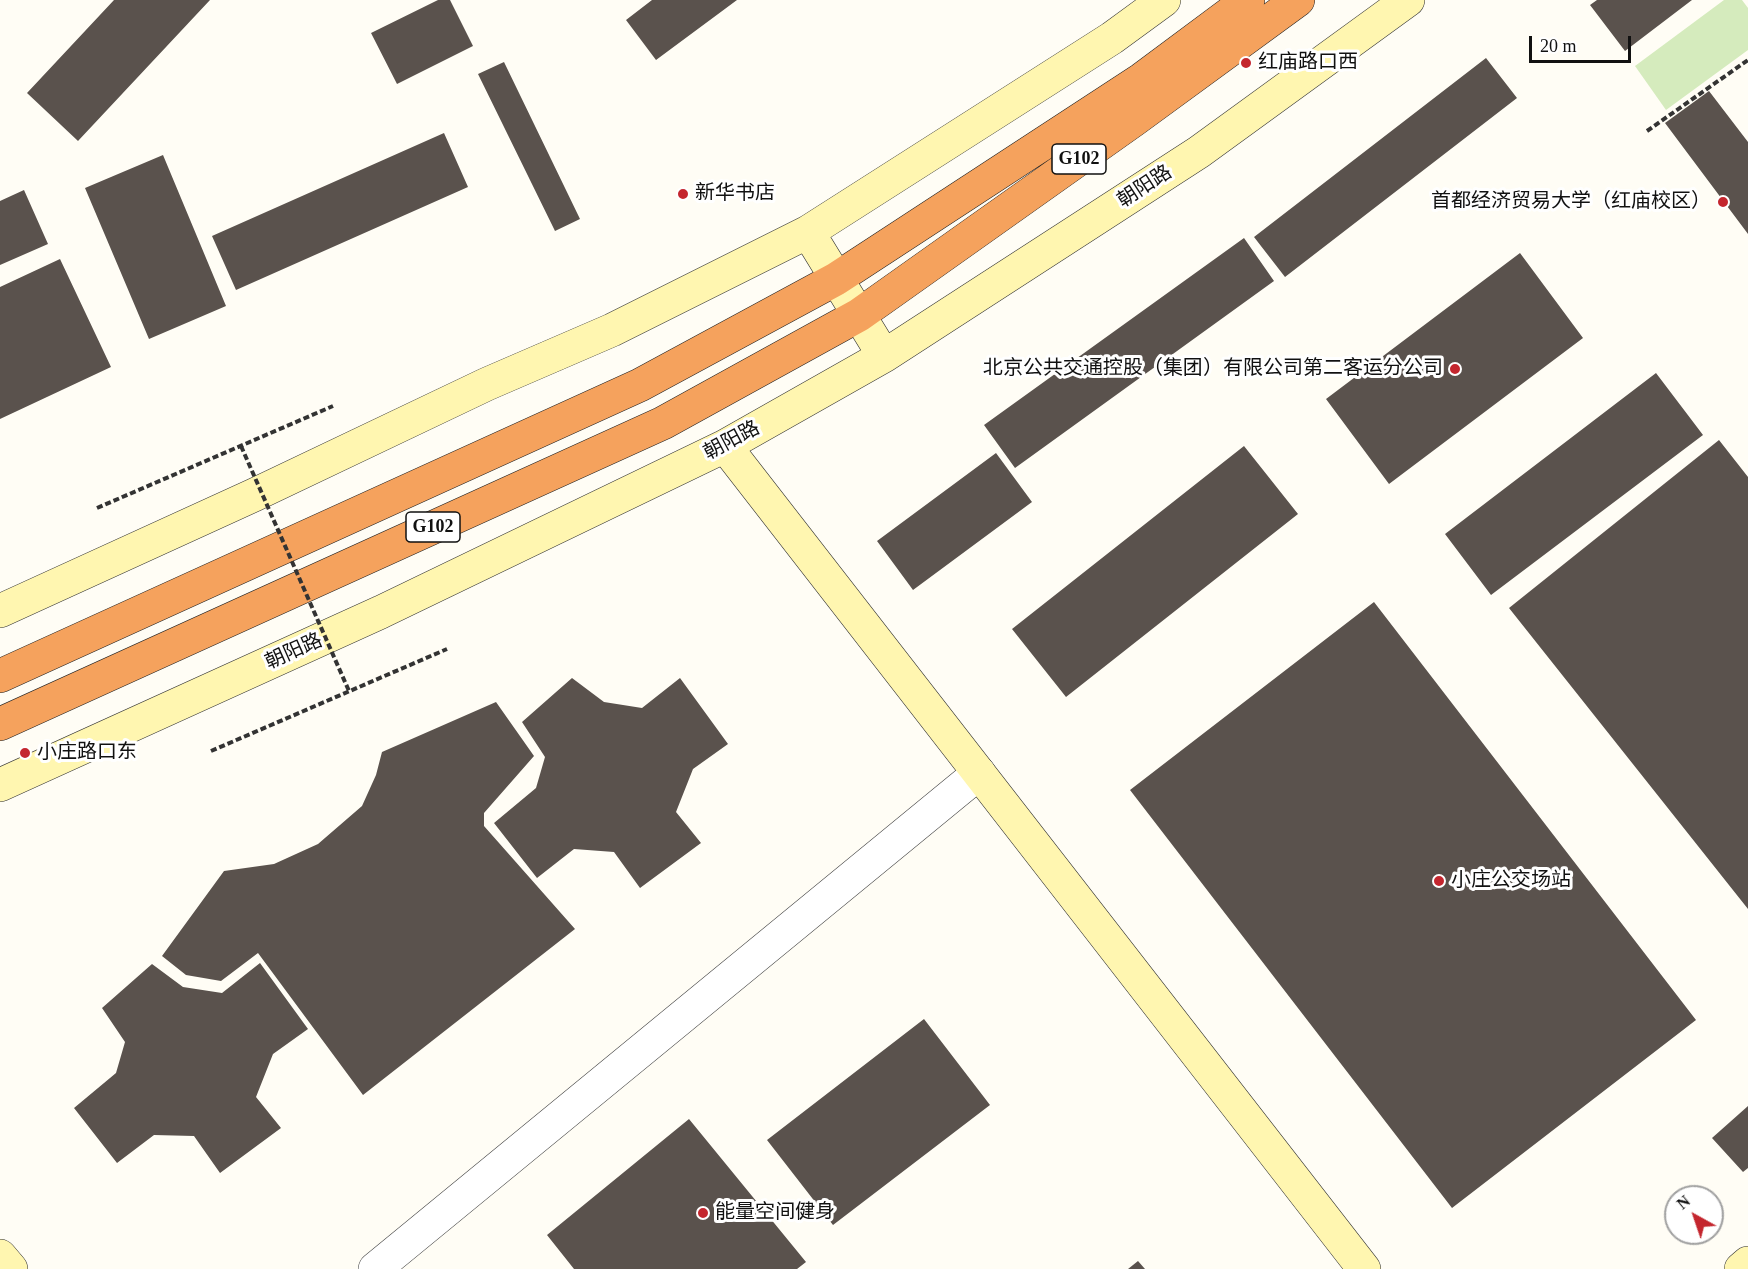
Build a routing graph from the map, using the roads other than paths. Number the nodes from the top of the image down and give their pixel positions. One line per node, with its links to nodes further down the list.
1 (1164, 0): 5 (street)
2 (1248, 0): 6 (highway, G102)
3 (1298, 0): 7 (highway, G102)
4 (1408, 0): 8 (street, 朝阳路)
5 (808, 232): 6 (street); 10 (street)
6 (836, 279): 7 (street); 11 (highway, G102)
7 (859, 315): 8 (street); 12 (highway, G102)
8 (884, 356): 9 (street, 朝阳路)
9 (726, 446): 13 (street); 14 (street, 朝阳路)
10 (0, 611)
11 (0, 676)
12 (0, 724)
13 (979, 773): 18 (street); 19 (street)
14 (0, 785)
15 (0, 1256): 17 (street)
16 (1748, 1263): 20 (street)
17 (11, 1269)
18 (375, 1269)
19 (1364, 1269)
20 (1741, 1269)

